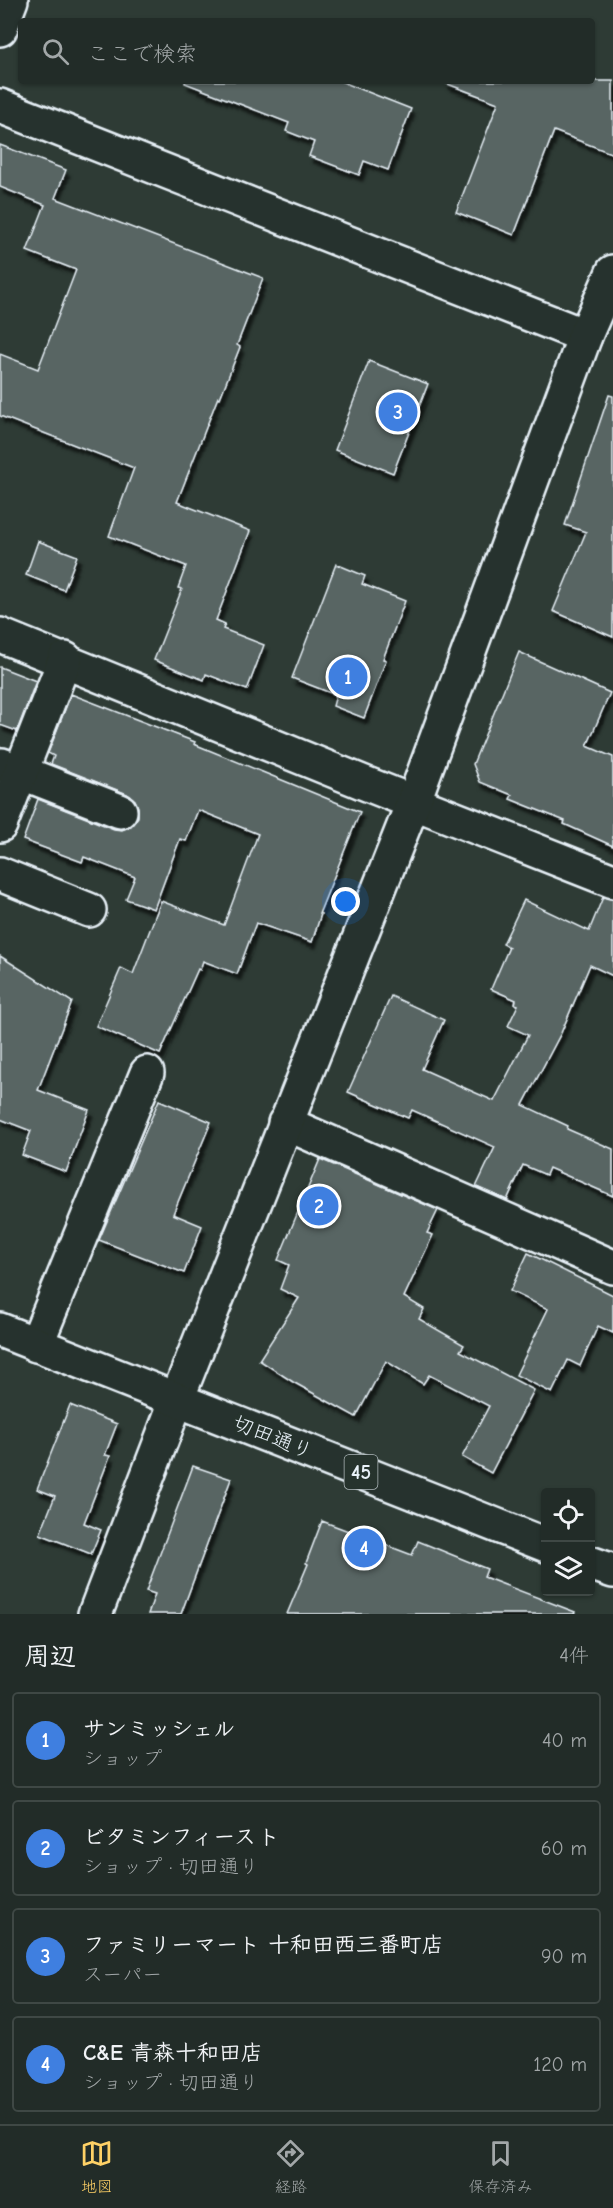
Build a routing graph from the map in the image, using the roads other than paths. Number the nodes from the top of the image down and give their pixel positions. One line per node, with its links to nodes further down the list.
1 (11, 0): 2 (street)
2 (0, 29)
3 (0, 106): 5 (street)
4 (613, 272): 5 (street)
5 (585, 336): 9 (street)
6 (0, 635): 7 (street)
7 (64, 660): 8 (street); 9 (street)
8 (10, 768): 10 (street); 11 (street)
9 (413, 803): 13 (street); 16 (street)
10 (120, 811)
11 (0, 825)
12 (0, 874): 14 (street)
13 (613, 881)
14 (89, 910)
15 (147, 1073): 19 (street)
16 (285, 1124): 17 (street); 20 (street)
17 (613, 1267)
18 (0, 1330): 19 (street, 切田通り / 45)
19 (36, 1345): 20 (street, 切田通り / 45)
20 (177, 1399): 21 (street, 切田通り / 45); 24 (street)
21 (541, 1543)
22 (595, 1564): 23 (street)
23 (613, 1571)
24 (95, 1614)

